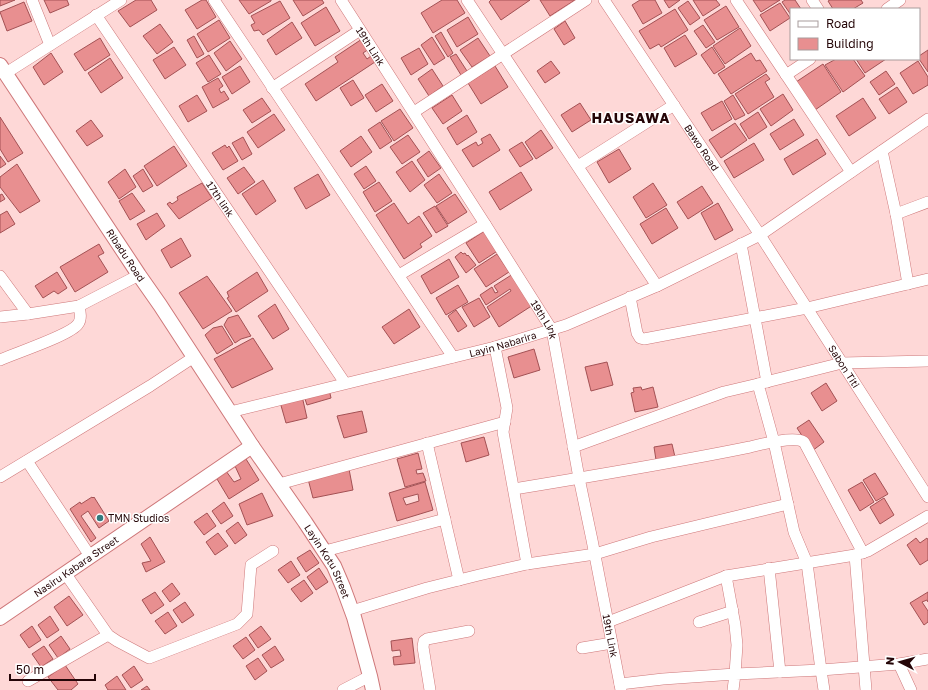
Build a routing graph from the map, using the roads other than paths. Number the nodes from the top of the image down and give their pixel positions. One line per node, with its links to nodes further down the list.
1 (32, 0): 13 (street)
2 (121, 0): 11 (street)
3 (214, 0): 18 (street)
4 (341, 0): 12 (street, 19th Link)
5 (467, 0): 14 (street)
6 (586, 0): 14 (street)
7 (604, 0): 19 (street, Bawo Road)
8 (736, 0): 17 (street)
9 (900, 0): 10 (street)
10 (888, 8)
11 (96, 15): 13 (street); 49 (street, 17th link)
12 (360, 30): 18 (street); 20 (street, 19th Link)
13 (50, 45): 16 (street)
14 (503, 53): 20 (street); 23 (street)
15 (808, 60): 17 (street)
16 (3, 69): 30 (street, Ribadu Road)
17 (786, 75): 24 (street)
18 (272, 88): 31 (street)
19 (674, 105): 23 (street); 28 (street, Bawo Road)
20 (414, 112): 27 (street, 19th Link)
21 (928, 119): 22 (street, Layin Nabarira)
22 (882, 151): 24 (street, Layin Nabarira); 26 (street)
23 (578, 166): 35 (street)
24 (850, 172): 28 (street, Layin Nabarira)
25 (928, 202): 26 (street)
26 (896, 214): 34 (street)
27 (485, 224): 31 (street); 42 (street, 19th Link)
28 (760, 235): 29 (street, Layin Nabarira); 38 (street, Sabon Titi)
29 (741, 244): 35 (street, Layin Nabarira); 41 (street)
30 (139, 275): 37 (street); 44 (street, Ribadu Road)
31 (399, 275): 45 (street)
32 (0, 276): 39 (street)
33 (928, 280): 34 (street)
34 (908, 284): 38 (street)
35 (657, 286): 36 (street, Layin Nabarira)
36 (630, 297): 41 (street); 42 (street, Layin Nabarira)
37 (79, 306): 39 (street); 46 (street)
38 (807, 308): 41 (street); 48 (street, Sabon Titi)
39 (28, 314): 40 (street)
40 (0, 317)
41 (756, 318): 50 (street)
42 (552, 330): 43 (street, Layin Nabarira); 56 (street, 19th Link)
43 (495, 347): 45 (street, Layin Nabarira); 52 (street)
44 (194, 357): 51 (street, Ribadu Road); 57 (street)
45 (453, 357): 49 (street, Layin Nabarira)
46 (0, 360)
47 (928, 361): 48 (street)
48 (842, 363): 50 (street); 62 (street, Sabon Titi)
49 (345, 383): 51 (street, Layin Nabarira)
50 (763, 383): 53 (street); 56 (street)
51 (230, 412): 55 (street, Ribadu Road)
52 (505, 422): 54 (street); 61 (street)
53 (774, 442): 59 (street); 63 (street); 69 (street)
54 (427, 444): 60 (street); 65 (street)
55 (252, 446): 60 (street, Layin Kotu Street); 70 (street, Nasiru Kabara Street)
56 (572, 447): 59 (street, 19th Link)
57 (27, 461): 58 (street); 70 (street)
58 (0, 477)
59 (578, 478): 61 (street); 68 (street, 19th Link)
60 (279, 484): 67 (street, Layin Kotu Street)
61 (514, 489): 72 (street)
62 (928, 497)
63 (788, 504): 68 (street); 71 (street)
64 (928, 516): 69 (street)
65 (445, 519): 67 (street); 76 (street)
66 (273, 551): 83 (street)
67 (325, 551): 77 (street, Layin Kotu Street)
68 (595, 554): 72 (street); 80 (street, 19th Link)
69 (859, 554): 71 (street); 88 (street)
70 (90, 556): 74 (street, Nasiru Kabara Street)
71 (807, 563): 73 (street); 89 (street)
72 (527, 564): 76 (street)
73 (769, 568): 75 (street); 90 (street)
74 (65, 573): 79 (street, Nasiru Kabara Street); 83 (street)
75 (726, 576): 78 (street); 80 (street)
76 (459, 580): 77 (street)
77 (352, 611): 92 (street, Layin Kotu Street)
78 (733, 611): 81 (street); 91 (street)
79 (0, 618)
80 (608, 622): 84 (street, 19th Link)
81 (699, 622)
82 (469, 631): 97 (street)
83 (108, 635): 93 (street)
84 (612, 643): 85 (street); 94 (street, 19th Link)
85 (582, 648)
86 (928, 659): 87 (street)
87 (899, 664): 88 (street); 101 (street)
88 (864, 667): 89 (street); 100 (street)
89 (821, 670): 90 (street); 99 (street)
90 (780, 672): 91 (street)
91 (735, 674): 94 (street); 98 (street)
92 (370, 676): 95 (street); 96 (street, Layin Kotu Street)
93 (28, 680)
94 (621, 687)
95 (343, 690)
96 (373, 690)
97 (430, 690)
98 (733, 690)
99 (824, 690)
100 (866, 690)
101 (911, 690)

